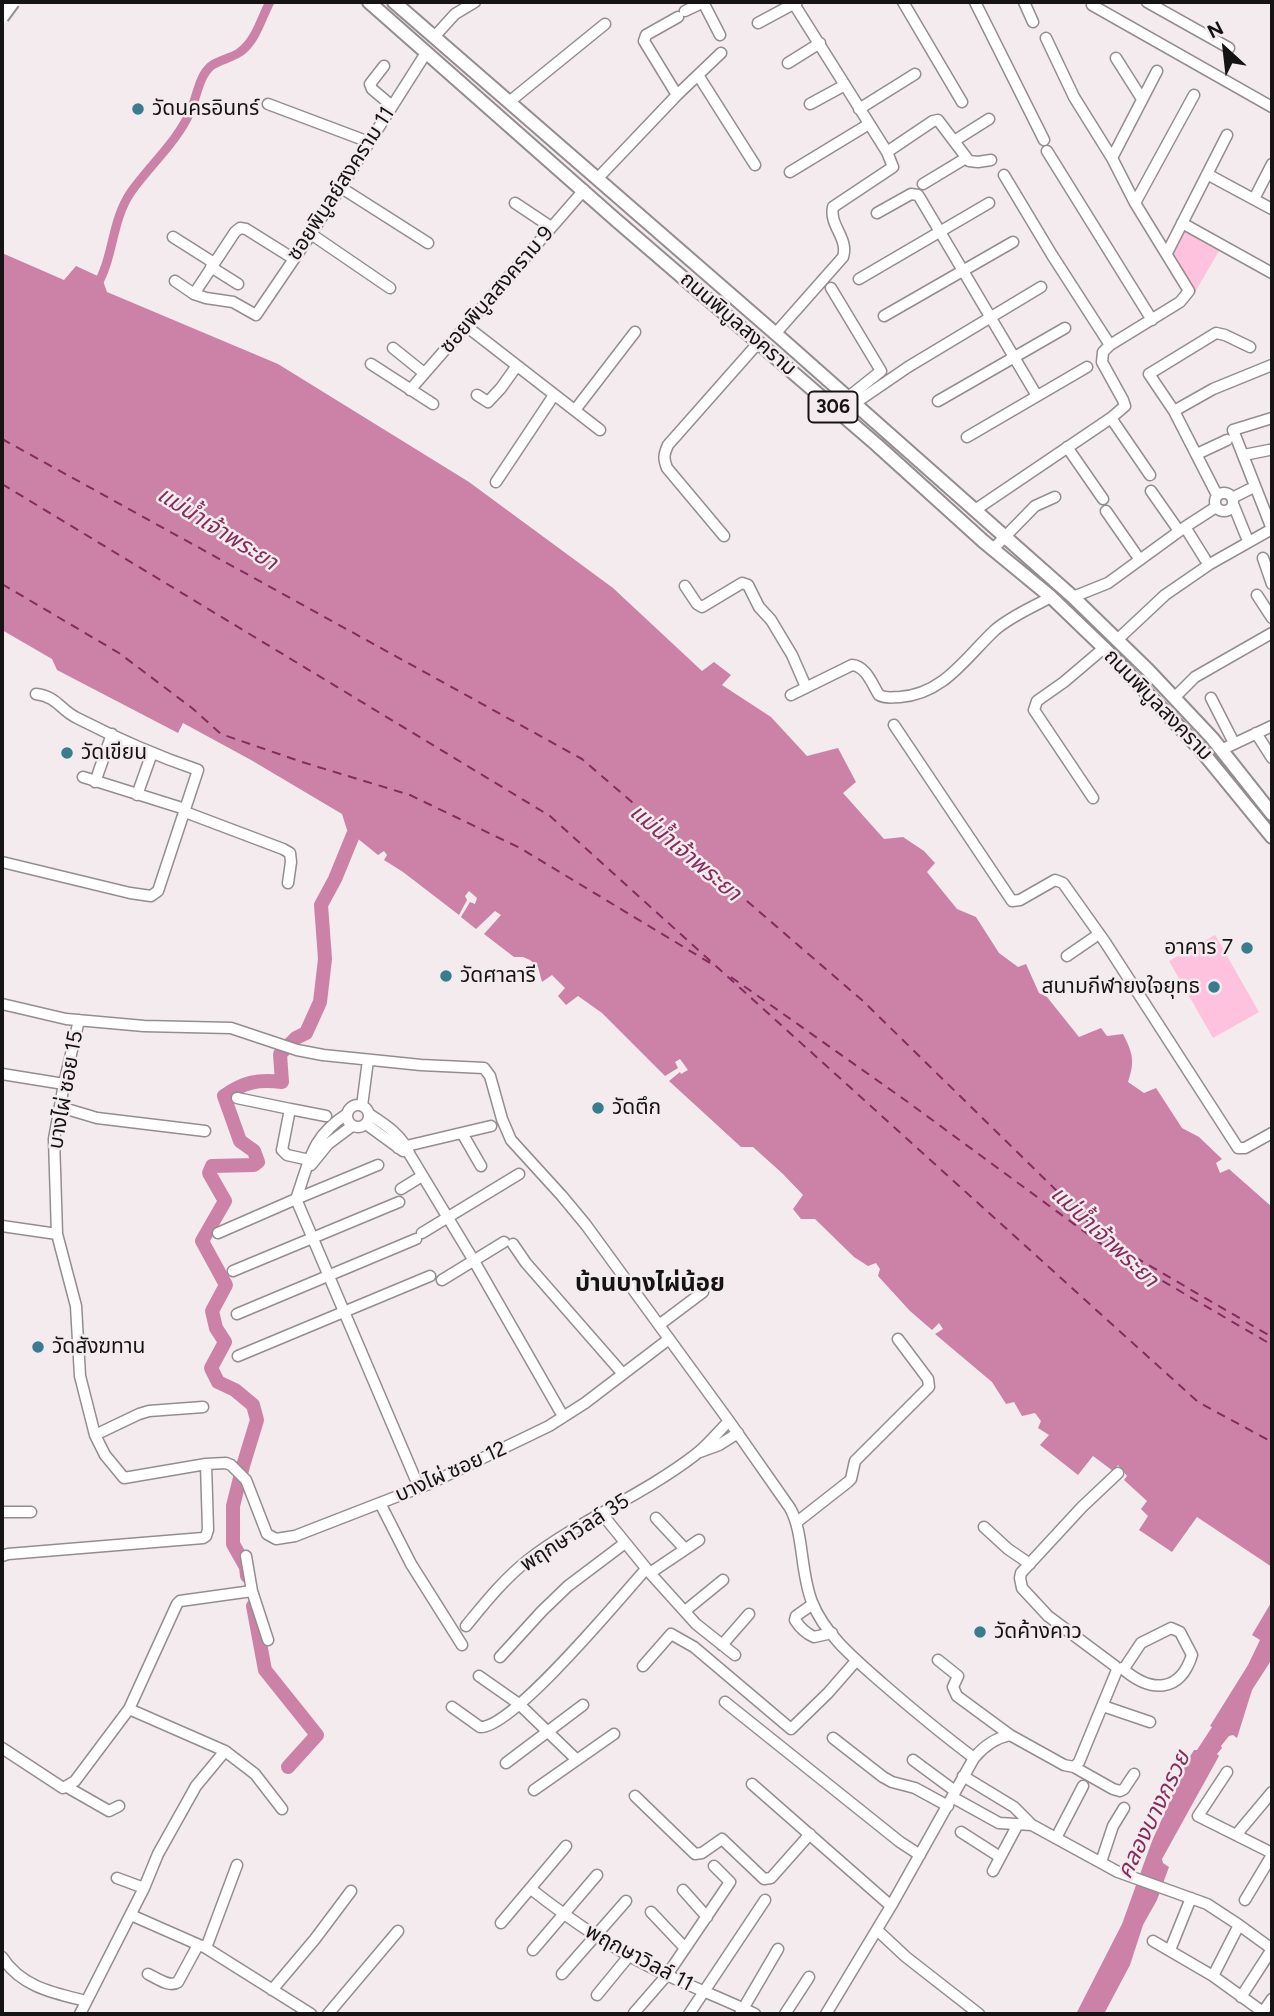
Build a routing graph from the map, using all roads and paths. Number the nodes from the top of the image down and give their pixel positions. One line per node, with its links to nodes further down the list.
1 (16, 2): 12 (main road, bridge)
2 (369, 2): 21 (main road, ถนนพิบูลสงคราม / 306)
3 (394, 2): 17 (main road, ถนนพิบูลสงคราม / 306)
4 (475, 2): 17 (street)
5 (703, 2): 16 (street); 30 (street)
6 (903, 2): 33 (street)
7 (975, 2): 85 (street)
8 (1024, 2): 13 (street)
9 (1147, 2): 20 (street)
10 (796, 3): 14 (street); 19 (street)
11 (1092, 5): 38 (street)
12 (2, 15)
13 (1033, 22)
14 (758, 23)
15 (605, 24): 34 (street)
16 (720, 35)
17 (435, 36): 34 (main road, ถนนพิบูลสงคราม / 306)
18 (1046, 38): 47 (street)
19 (820, 43): 24 (street); 29 (street)
20 (1229, 48)
21 (426, 53): 37 (street, ซอยพิบูลย์สงคราม 11); 57 (main road, ถนนพิบูลสงคราม / 306)
22 (721, 53): 28 (street)
23 (1115, 58): 32 (street)
24 (788, 62)
25 (384, 66): 37 (street)
26 (1157, 71): 32 (street)
27 (915, 74): 39 (street)
28 (698, 75): 30 (street); 50 (street)
29 (845, 85): 36 (street); 39 (street)
30 (677, 95): 54 (street)
31 (1194, 95): 61 (street)
32 (1142, 99): 47 (street)
33 (961, 102)
34 (509, 103): 54 (main road, ถนนพิบูลสงคราม / 306)
35 (268, 104): 44 (street)
36 (810, 104)
37 (392, 106): 44 (street, ซอยพิบูลย์สงคราม 11)
38 (1272, 107)
39 (859, 109): 41 (street)
40 (989, 119): 43 (street)
41 (869, 124): 45 (street); 51 (street)
42 (1227, 135): 52 (street)
43 (954, 141): 45 (street); 46 (street)
44 (369, 142): 56 (street, ซอยพิบูลย์สงคราม 11)
45 (887, 152): 89 (street)
46 (966, 158): 48 (street); 55 (street)
47 (1112, 158): 61 (street)
48 (991, 160)
49 (1272, 164): 58 (street)
50 (755, 165)
51 (790, 172)
52 (1207, 174): 58 (street); 64 (street)
53 (1004, 175): 91 (street)
54 (597, 179): 57 (main road); 89 (main road, ถนนพิบูลสงคราม / 306)
55 (923, 184)
56 (340, 187): 67 (street, ซอยพิบูลย์สงคราม 11); 70 (street)
57 (584, 190): 65 (street, ซอยพิบูลสงคราม 9); 90 (main road, ถนนพิบูลสงคราม / 306)
58 (1254, 199): 62 (street)
59 (515, 203): 65 (street)
60 (989, 203): 66 (street)
61 (1135, 203): 71 (street)
62 (1272, 209)
63 (877, 213): 66 (street)
64 (1182, 223): 71 (street); 75 (street)
65 (551, 227): 86 (street, ซอยพิบูลสงคราม 9)
66 (940, 232): 74 (street); 76 (street)
67 (311, 234): 72 (street, ซอยพิบูลย์สงคราม 11); 80 (street)
68 (173, 237): 73 (street)
69 (1013, 242): 74 (street)
70 (428, 243)
71 (1167, 253): 85 (street)
72 (294, 258): 73 (street); 82 (street, ซอยพิบูลย์สงคราม 11)
73 (213, 265): 78 (street); 82 (street)
74 (963, 270): 83 (street); 84 (street)
75 (1272, 273)
76 (859, 279)
77 (175, 281): 82 (street)
78 (237, 284)
79 (1041, 287): 84 (street)
80 (390, 288)
81 (831, 288): 104 (street)
82 (194, 294)
83 (884, 316)
84 (990, 317): 94 (street); 104 (street)
85 (1153, 320): 91 (street)
86 (466, 326): 97 (street); 99 (street, ซอยพิบูลสงคราม 9)
87 (1065, 328): 94 (street)
88 (635, 332): 107 (street)
89 (775, 334): 104 (main road, ถนนพิบูลสงคราม / 306)
90 (759, 342): 132 (street); 135 (main road, ถนนพิบูลสงคราม / 306)
91 (1110, 345): 109 (street)
92 (1250, 347): 108 (street)
93 (393, 348): 99 (street)
94 (1015, 358): 103 (street); 105 (street)
95 (371, 364): 100 (street)
96 (1272, 365): 108 (street)
97 (516, 366): 101 (street); 102 (street)
98 (1087, 366): 103 (street)
99 (424, 373): 100 (street, ซอยพิบูลสงคราม 9)
100 (410, 390): 106 (street)
101 (477, 395)
102 (554, 395): 107 (street); 119 (street)
103 (1037, 396): 112 (street)
104 (851, 401): 128 (main road, ถนนพิบูลสงคราม / 306)
105 (938, 401)
106 (433, 404)
107 (575, 410): 111 (street)
108 (1174, 411): 116 (street)
109 (1111, 418): 114 (street); 118 (street)
110 (1272, 418): 117 (street)
111 (600, 430)
112 (967, 438)
113 (1227, 440): 116 (street)
114 (1067, 447): 124 (street); 128 (street)
115 (1269, 450): 117 (street)
116 (1197, 454): 122 (street)
117 (1244, 455): 127 (street)
118 (1150, 475)
119 (496, 482)
120 (1250, 489): 125 (street)
121 (1151, 491): 130 (street)
122 (1217, 495): 125 (street); 126 (street)
123 (1055, 497): 134 (street)
124 (1103, 499)
125 (1232, 501): 126 (street); 133 (street)
126 (1216, 507): 130 (street)
127 (1268, 507): 131 (street)
128 (975, 510): 134 (main road, ถนนพิบูลสงคราม / 306)
129 (1106, 511): 139 (street)
130 (1182, 529): 138 (street); 139 (street)
131 (1272, 529): 148 (street)
132 (724, 536)
133 (1246, 536)
134 (1005, 537): 135 (street); 136 (main road, ถนนพิบูลสงคราม / 306)
135 (993, 548): 140 (main road, ถนนพิบูลสงคราม / 306)
136 (1028, 557): 140 (main road); 145 (main road, ถนนพิบูลสงคราม / 306)
137 (1263, 558): 141 (street)
138 (1205, 559)
139 (1140, 560): 145 (street)
140 (1016, 567): 144 (main road, ถนนพิบูลสงคราม / 306)
141 (1272, 584)
142 (685, 586): 150 (street)
143 (1257, 595): 146 (street)
144 (1051, 597): 149 (main road, ถนนพิบูลสงคราม / 306); 150 (street)
145 (1073, 597): 148 (main road, ถนนพิบูลสงคราม / 306)
146 (1272, 618)
147 (1272, 633): 153 (street)
148 (1117, 640): 153 (main road, ถนนพิบูลสงคราม / 306)
149 (1104, 648): 166 (street); 169 (main road, ถนนพิบูลสงคราม / 306)
150 (806, 687): 152 (street)
151 (36, 694): 158 (street)
152 (791, 695)
153 (1174, 698): 160 (main road, ถนนพิบูลสงคราม / 306)
154 (1211, 698): 159 (street)
155 (894, 725): 172 (street)
156 (1272, 726): 157 (street)
157 (1256, 733): 159 (street); 162 (street)
158 (112, 734): 161 (street); 164 (street)
159 (1234, 743): 160 (street)
160 (1221, 750): 168 (main road, ถนนพิบูลสงคราม / 306)
161 (152, 753): 165 (street); 167 (street)
162 (1272, 758)
163 (83, 778): 164 (street)
164 (95, 782): 165 (street)
165 (138, 795): 167 (street)
166 (1093, 798)
167 (185, 811): 170 (street); 171 (street)
168 (1272, 814)
169 (1272, 837)
170 (2, 862)
171 (288, 883)
172 (1099, 934): 173 (street); 189 (street)
173 (1067, 956)
174 (2, 1004): 175 (street)
175 (79, 1020): 176 (street); 178 (street, บางไผ่ ซอย 15)
176 (368, 1060): 183 (street); 212 (street)
177 (2, 1074): 178 (street)
178 (64, 1084): 180 (street, บางไผ่ ซอย 15)
179 (236, 1098): 181 (street)
180 (60, 1107): 187 (street); 202 (street, บางไผ่ ซอย 15)
181 (290, 1109): 184 (street); 191 (street)
182 (347, 1114): 183 (street); 185 (street); 191 (street)
183 (365, 1115): 185 (street); 190 (street)
184 (326, 1116)
185 (352, 1126): 191 (street)
186 (491, 1126): 188 (street)
187 (205, 1131)
188 (462, 1133): 190 (street); 193 (street)
189 (1272, 1133)
190 (405, 1150): 195 (street)
191 (311, 1160): 197 (street)
192 (378, 1165): 197 (street)
193 (481, 1166)
194 (519, 1174): 199 (street)
195 (422, 1176): 196 (street); 199 (street)
196 (401, 1189)
197 (296, 1199): 201 (street); 203 (street)
198 (399, 1202): 203 (street)
199 (448, 1219): 204 (street); 206 (street)
200 (2, 1226): 202 (street)
201 (218, 1233)
202 (57, 1234): 221 (street, บางไผ่ ซอย 15)
203 (311, 1238): 205 (street); 206 (street)
204 (474, 1261): 208 (street); 216 (street); 218 (street)
205 (233, 1271)
206 (327, 1276): 210 (street); 211 (street)
207 (430, 1276): 210 (street)
208 (442, 1280)
209 (703, 1292): 212 (street)
210 (343, 1312): 215 (street); 225 (street)
211 (237, 1314)
212 (659, 1325): 213 (street)
213 (669, 1339): 216 (street, บางไผ่ ซอย 12); 219 (street)
214 (898, 1339): 232 (street)
215 (238, 1356)
216 (623, 1374): 227 (street, บางไผ่ ซอย 12)
217 (203, 1406): 221 (street)
218 (560, 1411)
219 (729, 1421): 220 (street); 222 (street, พฤกษาวิลล์ 35)
220 (738, 1433): 222 (street, พฤกษาวิลล์ 35); 232 (street)
221 (94, 1435): 223 (street, บางไผ่ ซอย 15)
222 (697, 1454): 230 (street, พฤกษาวิลล์ 35)
223 (206, 1464): 226 (street, บางไผ่ ซอย 15); 237 (street)
224 (1118, 1474): 239 (street)
225 (415, 1478)
226 (246, 1480): 227 (street, บางไผ่ ซอย 12)
227 (380, 1503): 250 (street)
228 (2, 1512): 229 (street)
229 (31, 1512)
230 (602, 1514): 235 (street); 246 (street, พฤกษาวิลล์ 35)
231 (656, 1518): 236 (street)
232 (797, 1522): 243 (street)
233 (985, 1527): 239 (street)
234 (699, 1540): 236 (street)
235 (625, 1543): 240 (street); 252 (street)
236 (685, 1549): 240 (street)
237 (2, 1556)
238 (246, 1556): 242 (street)
239 (1030, 1563): 256 (street)
240 (648, 1571): 244 (street); 259 (street)
241 (723, 1580): 244 (street)
242 (248, 1592): 248 (street); 263 (street)
243 (813, 1604): 247 (street); 247 (street)
244 (685, 1611): 249 (street)
245 (749, 1614): 249 (street)
246 (466, 1626)
247 (832, 1633): 254 (street)
248 (268, 1640)
249 (722, 1644): 251 (street)
250 (463, 1645)
251 (735, 1655)
252 (500, 1657)
253 (938, 1660): 267 (street)
254 (856, 1661): 255 (street); 271 (street)
255 (643, 1666)
256 (1120, 1670): 256 (street); 261 (street)
257 (480, 1676): 259 (street)
258 (725, 1702): 297 (street)
259 (519, 1704): 262 (street); 265 (street)
260 (583, 1705): 265 (street)
261 (1103, 1706): 264 (street); 275 (street)
262 (452, 1707)
263 (129, 1709): 270 (street); 281 (street)
264 (1150, 1722)
265 (548, 1732): 272 (street); 274 (street)
266 (614, 1734): 272 (street)
267 (1010, 1735): 271 (street); 275 (street)
268 (833, 1738): 285 (street)
269 (2, 1748): 281 (street)
270 (225, 1751): 288 (street); 305 (street)
271 (974, 1758): 278 (street)
272 (577, 1760): 282 (street)
273 (913, 1760): 285 (street)
274 (506, 1762)
275 (1074, 1767): 277 (street)
276 (1227, 1772): 293 (street)
277 (1134, 1774)
278 (963, 1776): 285 (street); 290 (street)
279 (752, 1784): 292 (street)
280 (1083, 1786): 294 (street)
281 (67, 1787): 286 (street)
282 (534, 1790)
283 (1272, 1791): 293 (street)
284 (635, 1796): 292 (street)
285 (952, 1798): 289 (street); 297 (street)
286 (119, 1806)
287 (1124, 1808): 299 (street)
288 (282, 1809)
289 (1018, 1824): 290 (street); 298 (street)
290 (1032, 1825): 294 (street)
291 (961, 1832): 298 (street)
292 (810, 1834): 313 (street)
293 (1236, 1835): 296 (street)
294 (1056, 1838): 299 (street)
295 (566, 1846): 306 (street)
296 (1272, 1854): 311 (street)
297 (920, 1855): 313 (street)
298 (1000, 1857): 302 (street)
299 (1101, 1862): 309 (street)
300 (237, 1866): 324 (street)
301 (714, 1866): 317 (street)
302 (993, 1871)
303 (597, 1875): 315 (street)
304 (117, 1878): 305 (street)
305 (144, 1888): 316 (street)
306 (531, 1889): 315 (street, พฤกษาวิลล์ 11); 318 (street)
307 (683, 1890): 317 (street)
308 (351, 1891): 336 (street)
309 (1191, 1898): 319 (street); 328 (street)
310 (765, 1900): 337 (street)
311 (1245, 1900)
312 (626, 1901): 322 (street)
313 (891, 1906): 320 (street)
314 (651, 1912): 325 (street)
315 (563, 1914): 322 (street, พฤกษาวิลล์ 11); 327 (street)
316 (131, 1915): 324 (street); 341 (street)
317 (707, 1917): 325 (street)
318 (501, 1923)
319 (1239, 1925): 334 (street); 339 (street)
320 (877, 1930): 350 (street); 351 (street)
321 (398, 1931): 346 (street)
322 (596, 1937): 329 (street, พฤกษาวิลล์ 11); 332 (street)
323 (1153, 1941): 328 (street)
324 (202, 1946): 331 (street); 336 (street)
325 (685, 1948): 333 (street)
326 (778, 1949): 342 (street)
327 (533, 1950)
328 (1170, 1950): 334 (street)
329 (629, 1956): 333 (street, พฤกษาวิลล์ 11); 338 (street)
330 (2, 1957): 341 (street)
331 (148, 1974)
332 (562, 1974)
333 (667, 1975): 337 (street, พฤกษาวิลล์ 11); 343 (street)
334 (1213, 1976): 339 (street)
335 (809, 1977): 349 (street)
336 (272, 1990): 345 (street)
337 (704, 1992): 342 (street, พฤกษาวิลล์ 11); 347 (street)
338 (597, 1995)
339 (1241, 1997): 340 (street)
340 (1272, 1998)
341 (86, 2001): 344 (street)
342 (741, 2011): 348 (street, พฤกษาวิลล์ 11)
343 (635, 2013)
344 (80, 2014)
345 (311, 2014)
346 (328, 2014)
347 (689, 2014)
348 (755, 2014)
349 (785, 2014)
350 (826, 2014)
351 (979, 2014)

